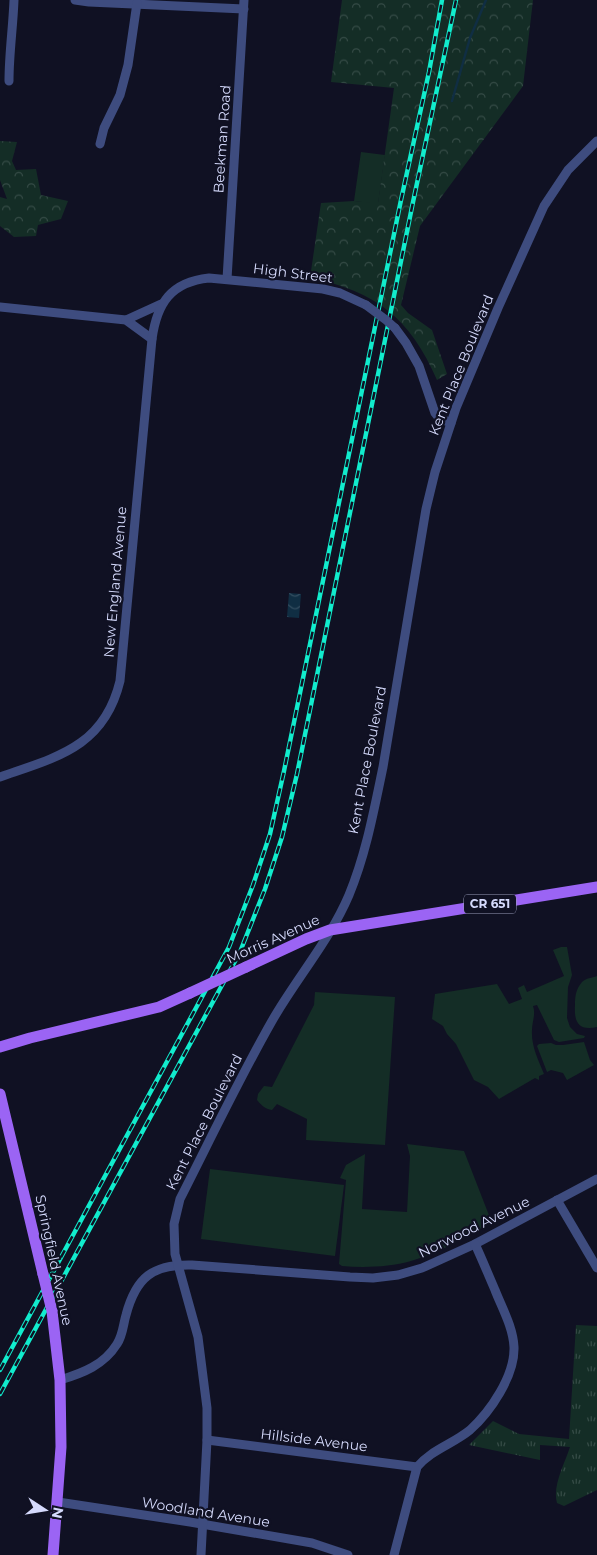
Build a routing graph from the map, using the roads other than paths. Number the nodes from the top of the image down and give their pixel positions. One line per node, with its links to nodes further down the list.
1 (14, 0): 5 (street)
2 (74, 0): 3 (street)
3 (137, 3): 4 (street); 7 (street)
4 (244, 5): 8 (street, Beekman Road)
5 (9, 81)
6 (597, 140): 14 (street, Kent Place Boulevard)
7 (100, 144)
8 (227, 279): 9 (street, High Street); 14 (street, High Street, bridge)
9 (161, 304): 11 (street, High Street); 12 (street, High Street)
10 (0, 307): 11 (street)
11 (126, 320): 13 (street)
12 (154, 323): 13 (street, New England Avenue)
13 (152, 339): 15 (street, New England Avenue)
14 (451, 423): 17 (street, Kent Place Boulevard)
15 (0, 777)
16 (597, 887): 17 (main road, Morris Avenue / CR 651)
17 (330, 930): 18 (main road, Morris Avenue / CR 651, bridge); 23 (street, Kent Place Boulevard)
18 (0, 1048)
19 (1, 1100): 25 (main road, Springfield Avenue, bridge)
20 (597, 1179): 21 (street, Norwood Avenue)
21 (557, 1200): 22 (street, Norwood Avenue); 24 (street)
22 (475, 1244): 23 (street, Norwood Avenue); 27 (street)
23 (177, 1264): 25 (street); 26 (street, Kent Place Boulevard)
24 (597, 1268)
25 (60, 1380): 28 (main road, Springfield Avenue)
26 (207, 1440): 27 (street, Hillside Avenue); 29 (street, Kent Place Boulevard)
27 (417, 1467): 33 (street)
28 (58, 1502): 29 (street, Woodland Avenue); 30 (main road, Springfield Avenue)
29 (203, 1524): 31 (street, Kent Place Boulevard); 32 (street, Woodland Avenue)
30 (53, 1555)
31 (201, 1555)
32 (348, 1555)
33 (394, 1555)

